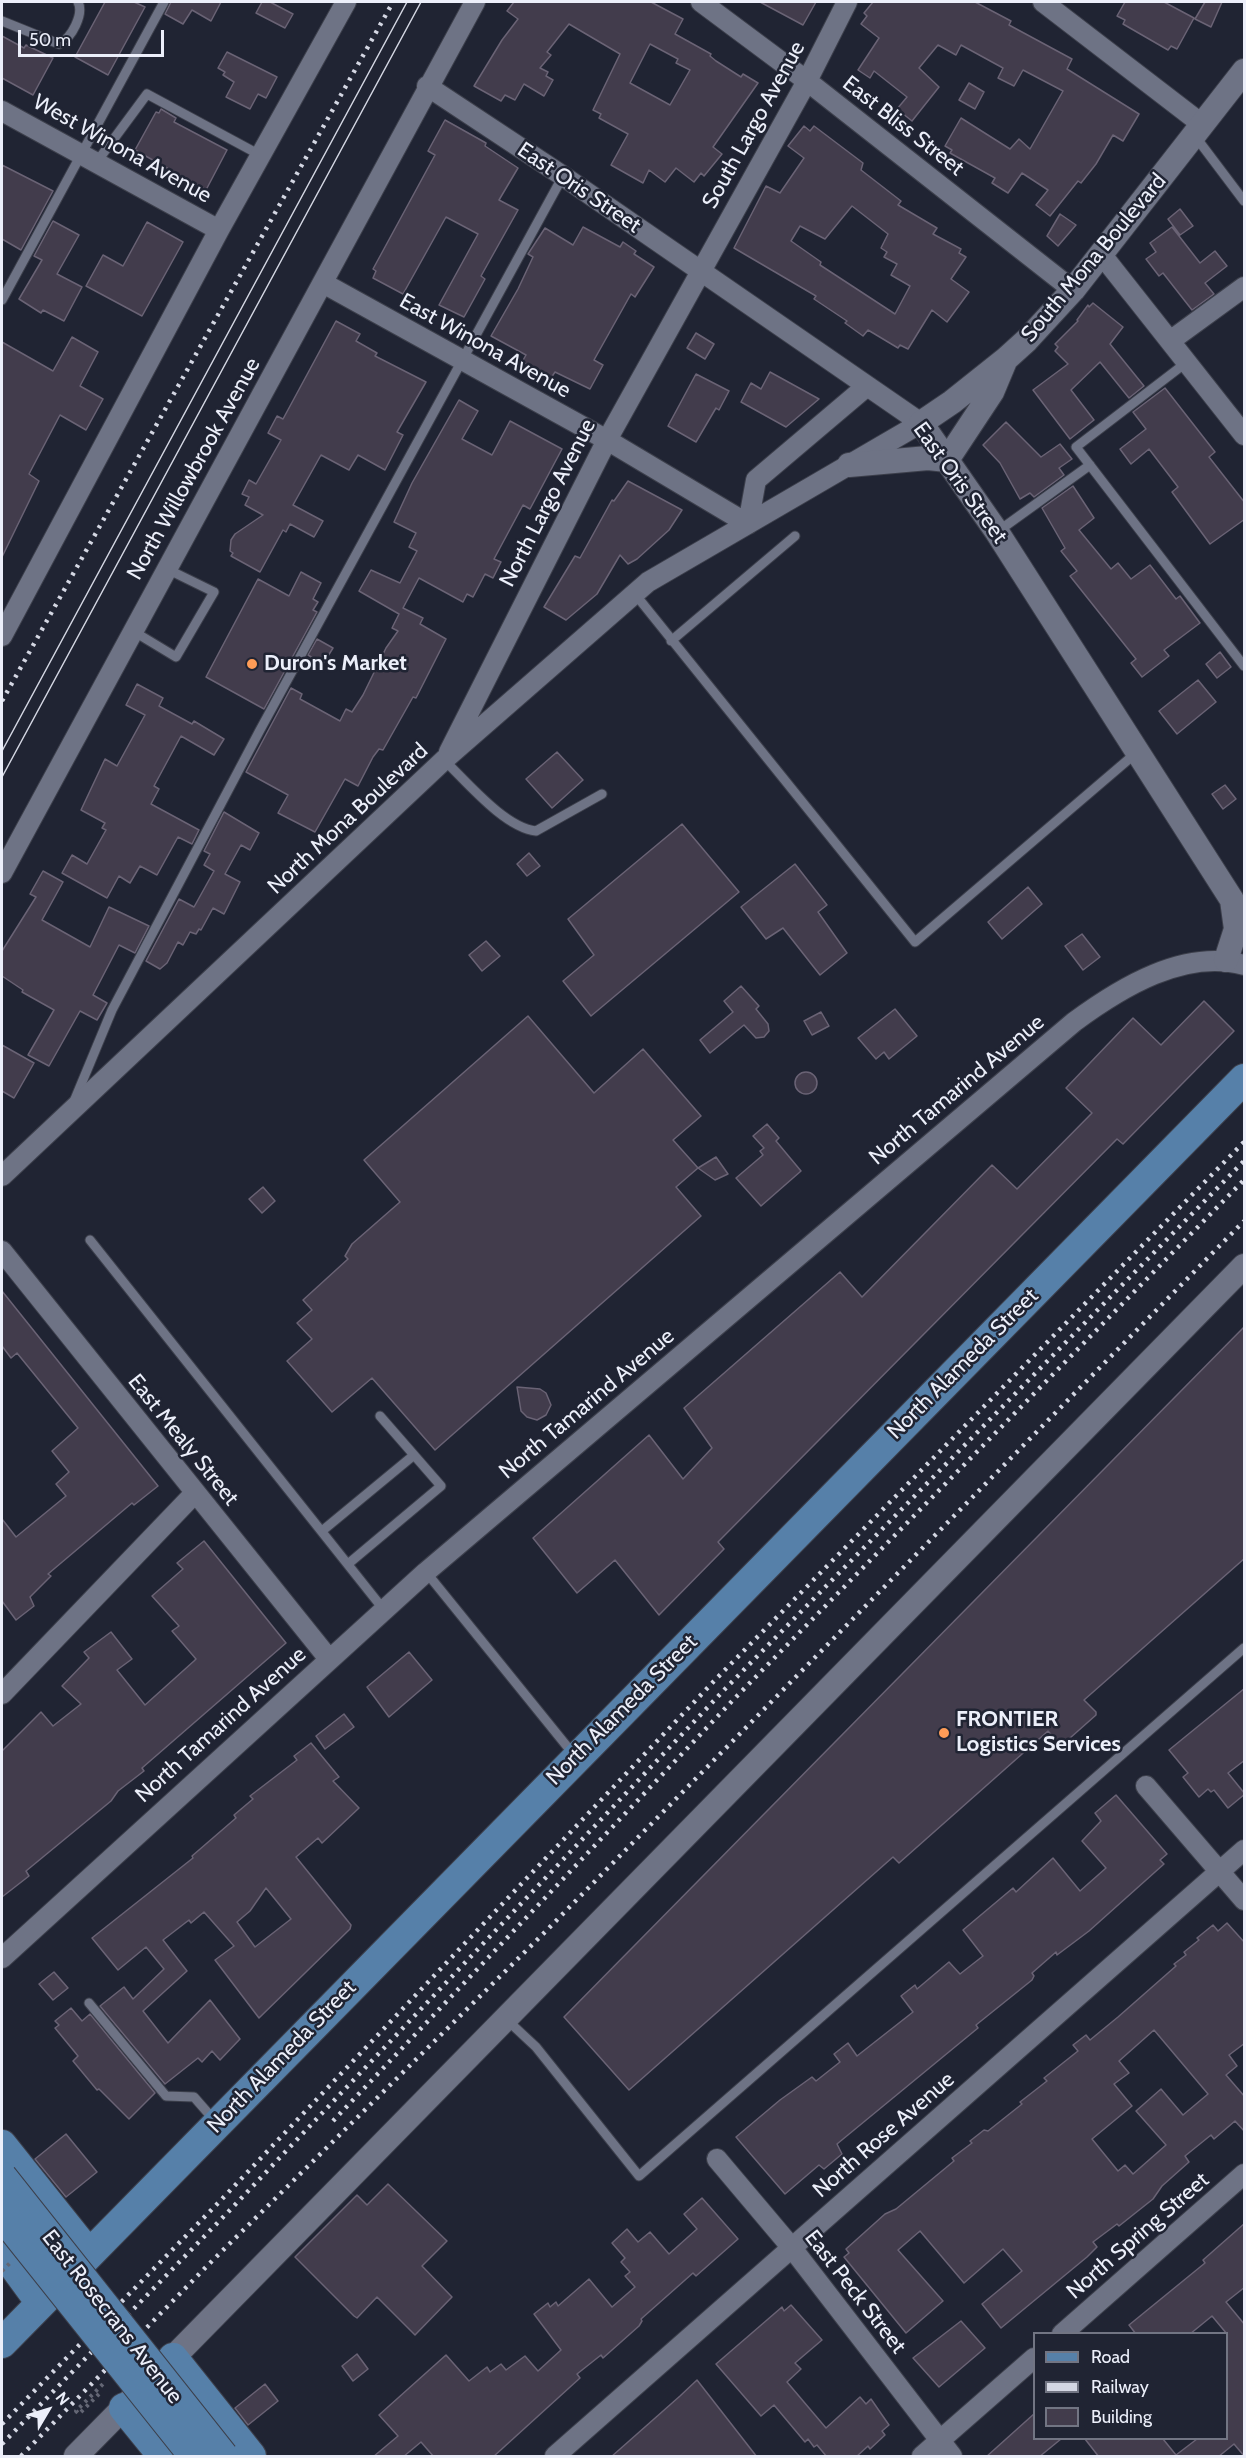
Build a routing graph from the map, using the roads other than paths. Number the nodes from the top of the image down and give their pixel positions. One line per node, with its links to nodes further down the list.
1 (78, 2): 8 (lane)
2 (164, 2): 15 (lane)
3 (345, 2): 14 (street)
4 (475, 2): 11 (street, North Willowbrook Avenue)
5 (701, 2): 10 (street, East Bliss Street)
6 (846, 2): 10 (street, South Largo Avenue)
7 (1043, 2): 13 (street)
8 (2, 21)
9 (1245, 71): 13 (street, South Mona Boulevard)
10 (807, 81): 20 (street, South Largo Avenue); 23 (street, East Bliss Street)
11 (426, 86): 16 (street, East Oris Street); 21 (street, North Willowbrook Avenue)
12 (2, 111): 15 (street, West Winona Avenue)
13 (1198, 130): 17 (lane); 19 (street, South Mona Boulevard)
14 (260, 155): 15 (lane); 18 (street)
15 (88, 159): 18 (street, West Winona Avenue); 24 (lane)
16 (563, 176): 20 (street, East Oris Street); 27 (lane)
17 (1245, 201)
18 (219, 230): 42 (street)
19 (1102, 255): 23 (street, South Mona Boulevard); 25 (street)
20 (701, 271): 29 (street, East Oris Street); 32 (street, North Largo Avenue)
21 (323, 283): 27 (street, East Winona Avenue); 39 (street, North Willowbrook Avenue)
22 (1245, 286): 25 (street)
23 (1073, 290): 26 (street, South Mona Boulevard)
24 (2, 300)
25 (1170, 341): 28 (street)
26 (1005, 359): 30 (street, South Mona Boulevard); 33 (street)
27 (461, 360): 32 (street, East Winona Avenue); 51 (lane)
28 (1187, 362): 31 (street); 35 (lane)
29 (867, 386): 30 (street, East Oris Street); 36 (street)
30 (921, 423): 33 (street, East Oris Street); 34 (street, North Mona Boulevard)
31 (1245, 435)
32 (607, 440): 36 (street, East Winona Avenue); 46 (street, North Largo Avenue)
33 (947, 460): 34 (street); 37 (street, East Oris Street)
34 (849, 465): 36 (street, North Mona Boulevard)
35 (1090, 465): 37 (lane); 44 (lane)
36 (748, 524): 40 (street, North Mona Boulevard)
37 (997, 532): 45 (street, East Oris Street)
38 (795, 536): 43 (lane)
39 (167, 569): 41 (street, North Willowbrook Avenue); 41 (lane)
40 (634, 594): 43 (lane); 46 (street, North Mona Boulevard)
41 (133, 631): 48 (street, North Willowbrook Avenue)
42 (2, 636)
43 (671, 641): 45 (lane)
44 (1245, 666)
45 (1137, 752): 49 (street, East Oris Street)
46 (444, 760): 47 (lane); 51 (street, North Mona Boulevard)
47 (602, 794)
48 (2, 873)
49 (1235, 963): 61 (street, North Tamarind Avenue)
50 (1245, 1079): 66 (main road, North Alameda Street)
51 (69, 1115): 52 (street, North Mona Boulevard)
52 (2, 1176)
53 (90, 1240): 59 (lane)
54 (2, 1251): 58 (street, East Mealy Street)
55 (1245, 1266): 73 (street)
56 (380, 1416): 57 (lane)
57 (414, 1455): 59 (lane); 60 (lane)
58 (195, 1493): 64 (street, East Mealy Street); 65 (street)
59 (322, 1531): 60 (lane)
60 (348, 1564): 62 (lane)
61 (426, 1572): 62 (street, North Tamarind Avenue); 66 (lane)
62 (384, 1610): 64 (street, North Tamarind Avenue)
63 (1245, 1648): 73 (lane)
64 (328, 1659): 71 (street, North Tamarind Avenue)
65 (2, 1694)
66 (575, 1757): 74 (main road, North Alameda Street)
67 (1146, 1786): 69 (street)
68 (1245, 1850): 69 (street, North Rose Avenue)
69 (1221, 1871): 70 (street); 80 (street, North Rose Avenue)
70 (1245, 1900)
71 (2, 1958)
72 (89, 2003): 74 (lane)
73 (506, 2018): 86 (street)
74 (217, 2122): 82 (main road, North Alameda Street)
75 (2, 2145): 82 (main road)
76 (717, 2159): 80 (street, East Peck Street)
77 (1245, 2174): 84 (street, North Spring Street)
78 (2, 2177): 93 (main road, East Rosecrans Avenue, bridge)
79 (2, 2215): 92 (main road, East Rosecrans Avenue, bridge)
80 (792, 2248): 89 (street, East Peck Street); 95 (street, North Rose Avenue)
81 (2, 2250): 83 (main road)
82 (88, 2254): 83 (main road, North Alameda Street)
83 (41, 2303): 85 (main road, North Alameda Street)
84 (1064, 2332)
85 (2, 2343)
86 (173, 2358): 88 (street); 94 (main road)
87 (1033, 2360): 89 (street)
88 (112, 2401): 90 (street); 91 (main road)
89 (939, 2441): 96 (street); 97 (street, East Peck Street)
90 (76, 2457)
91 (163, 2457)
92 (194, 2457)
93 (223, 2457)
94 (251, 2457)
95 (555, 2457)
96 (922, 2457)
97 (952, 2457)

